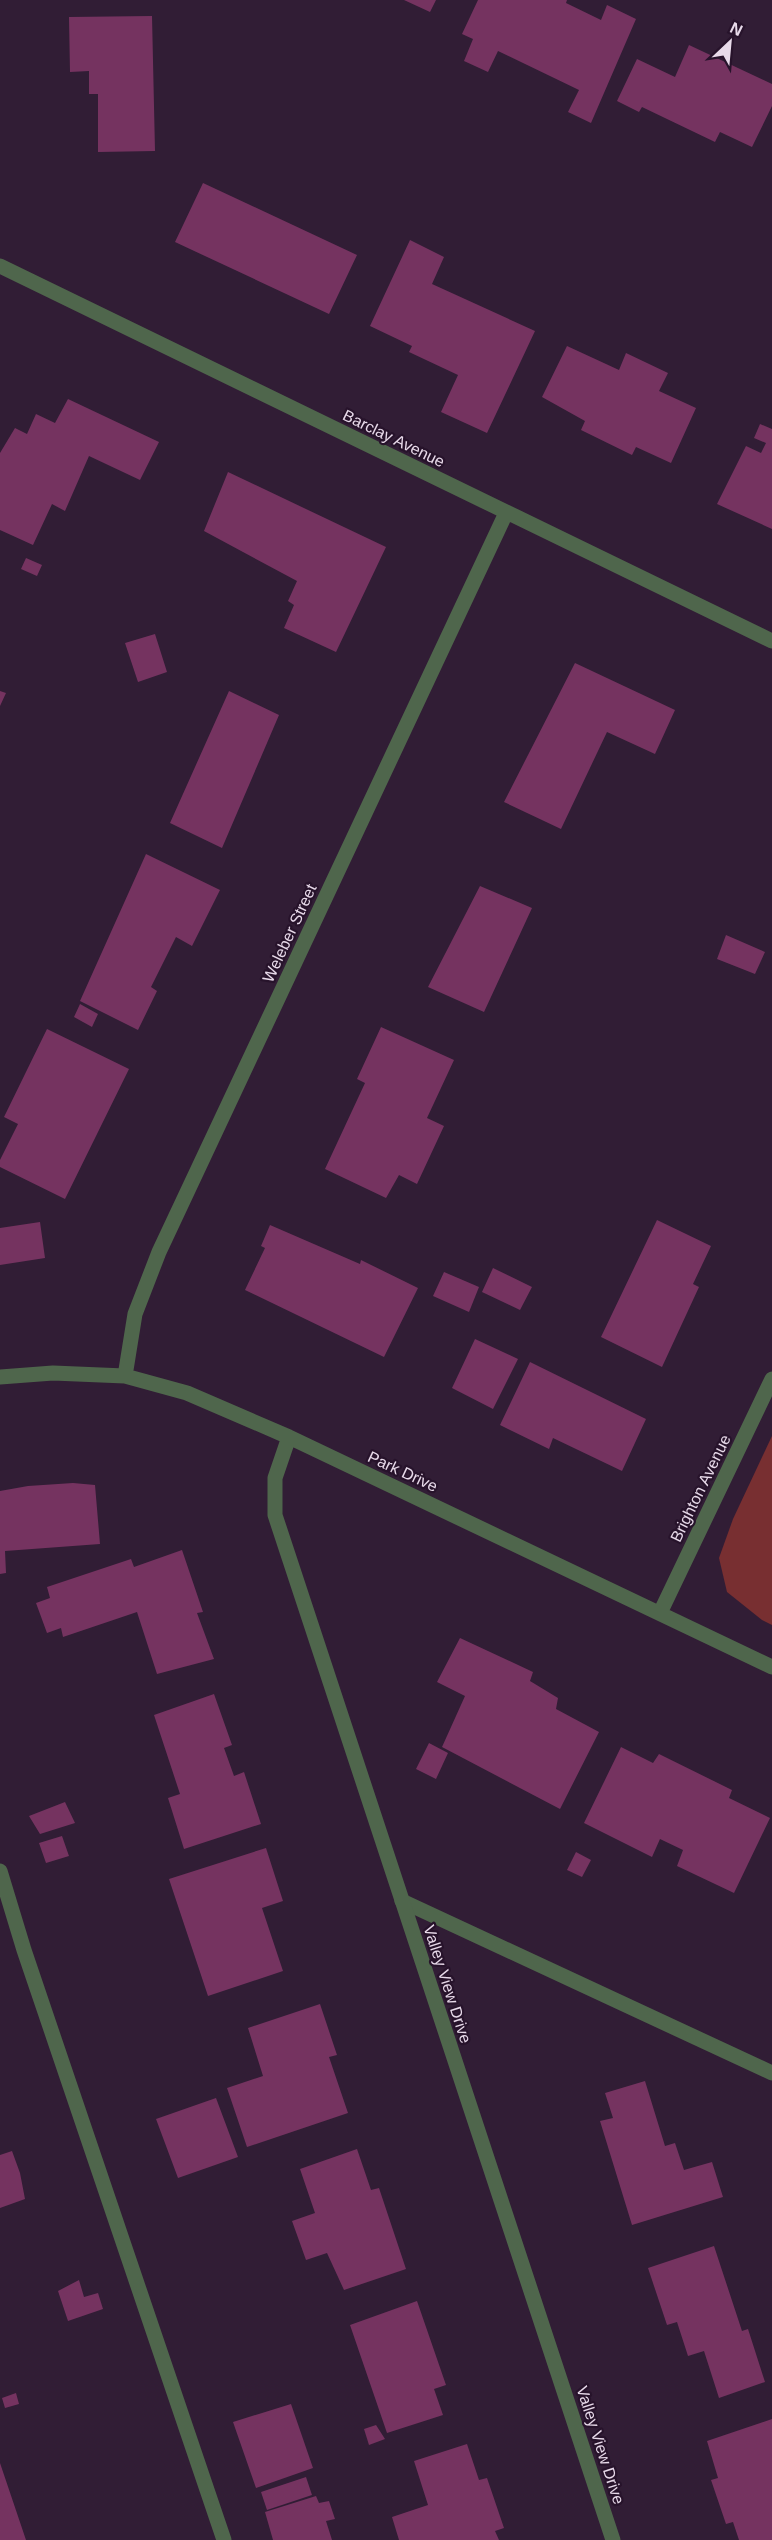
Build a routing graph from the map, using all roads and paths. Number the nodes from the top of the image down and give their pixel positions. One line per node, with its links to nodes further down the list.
1 (0, 266): 2 (street, Barclay Avenue)
2 (507, 513): 3 (street, Barclay Avenue); 4 (street, Weleber Street)
3 (772, 641)
4 (125, 1376): 5 (street, Park Drive); 7 (street, Park Drive)
5 (0, 1377)
6 (772, 1378): 8 (street, Brighton Avenue)
7 (289, 1437): 8 (street, Park Drive); 11 (street, Valley View Drive)
8 (660, 1613): 9 (street, Park Drive)
9 (772, 1667)
10 (0, 1871): 13 (street)
11 (402, 1901): 12 (street); 14 (street, Valley View Drive)
12 (772, 2073)
13 (224, 2540)
14 (614, 2540)

